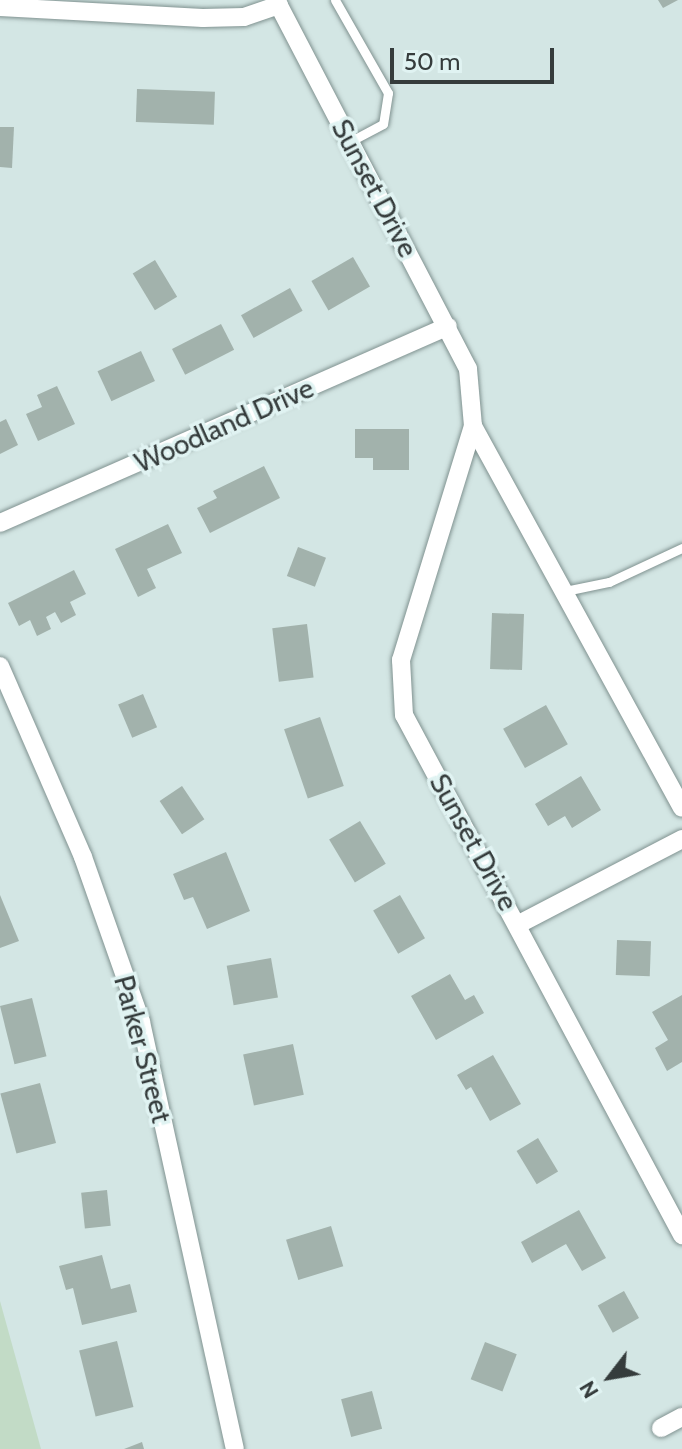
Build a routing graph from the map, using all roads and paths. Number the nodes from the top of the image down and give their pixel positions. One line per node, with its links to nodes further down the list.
1 (335, 0): 4 (lane)
2 (278, 2): 3 (street); 4 (street, Sunset Drive)
3 (0, 7)
4 (351, 141): 5 (street, Sunset Drive)
5 (448, 326): 6 (street, Sunset Drive); 7 (street, Woodland Drive)
6 (473, 426): 9 (street, Sunset Drive); 13 (street, Sunset Drive)
7 (0, 523)
8 (682, 548): 9 (lane)
9 (565, 591): 11 (street, Sunset Drive)
10 (0, 666): 17 (street, Parker Street)
11 (682, 807)
12 (682, 839): 13 (street)
13 (519, 924): 14 (street, Sunset Drive)
14 (682, 1235)
15 (682, 1417): 16 (street)
16 (661, 1428)
17 (235, 1449)

